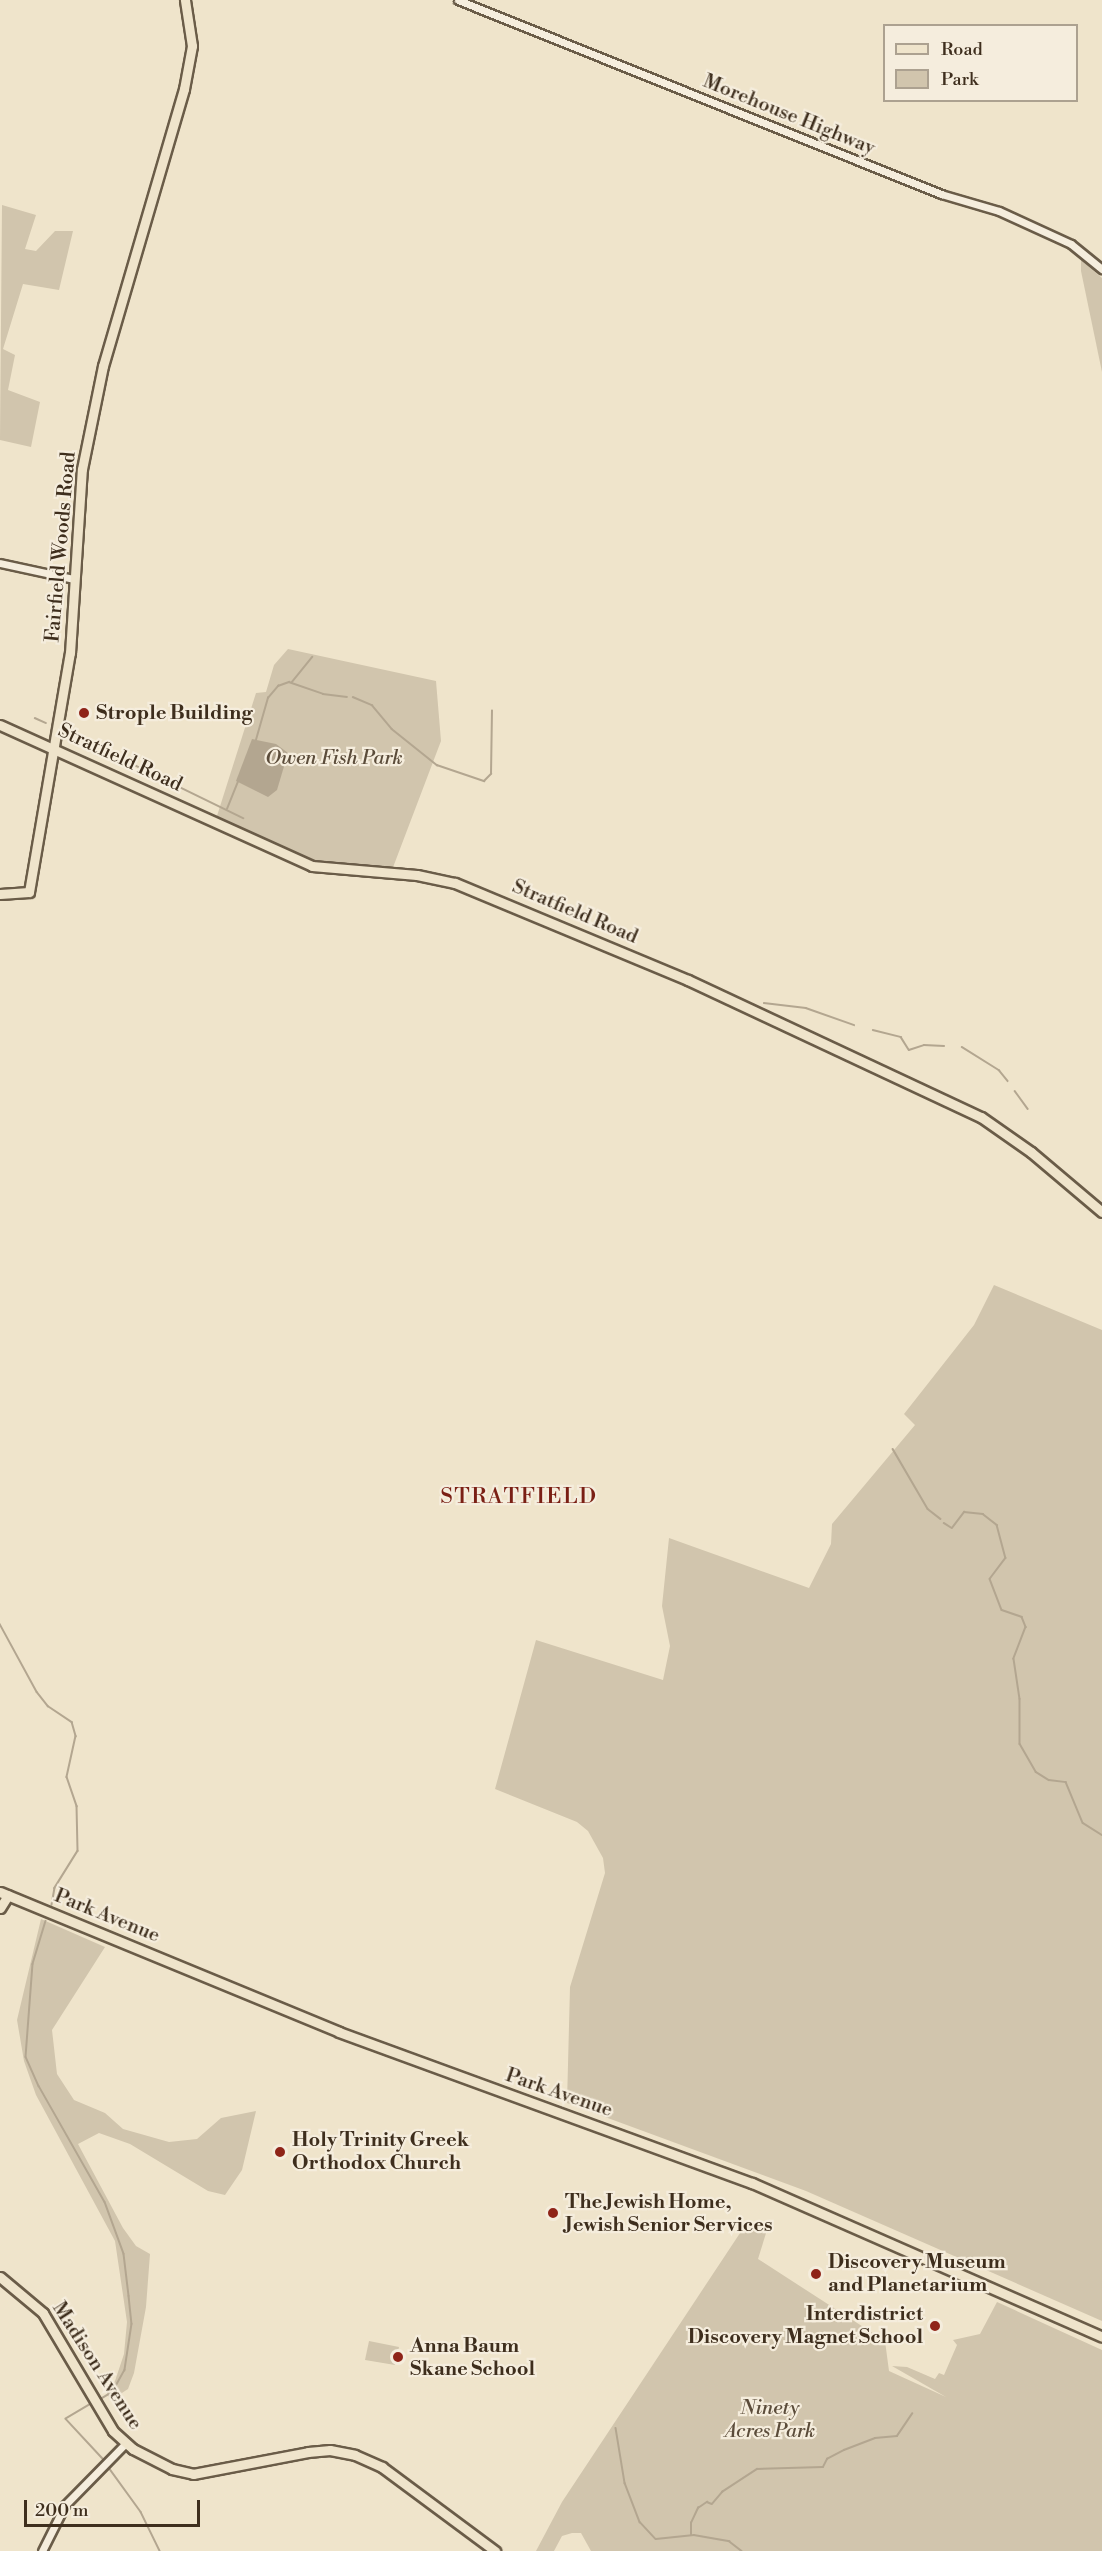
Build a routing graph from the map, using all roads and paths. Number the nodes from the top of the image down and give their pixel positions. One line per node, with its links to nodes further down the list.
1 (185, 0): 5 (main road, Fairfield Woods Road)
2 (458, 0): 3 (street, Morehouse Highway)
3 (1102, 269)
4 (0, 563): 5 (street)
5 (74, 579): 7 (main road, Fairfield Woods Road)
6 (0, 725): 7 (main road, Stratfield Road)
7 (54, 747): 8 (main road, Fairfield Woods Road); 9 (main road, Stratfield Road)
8 (0, 894)
9 (1102, 1212)
10 (4, 1894): 11 (main road); 13 (main road, Park Avenue)
11 (0, 1908)
12 (0, 2277): 14 (main road, Madison Avenue)
13 (1102, 2337)
14 (125, 2444): 15 (street); 16 (main road, Madison Avenue)
15 (42, 2551)
16 (495, 2551)

